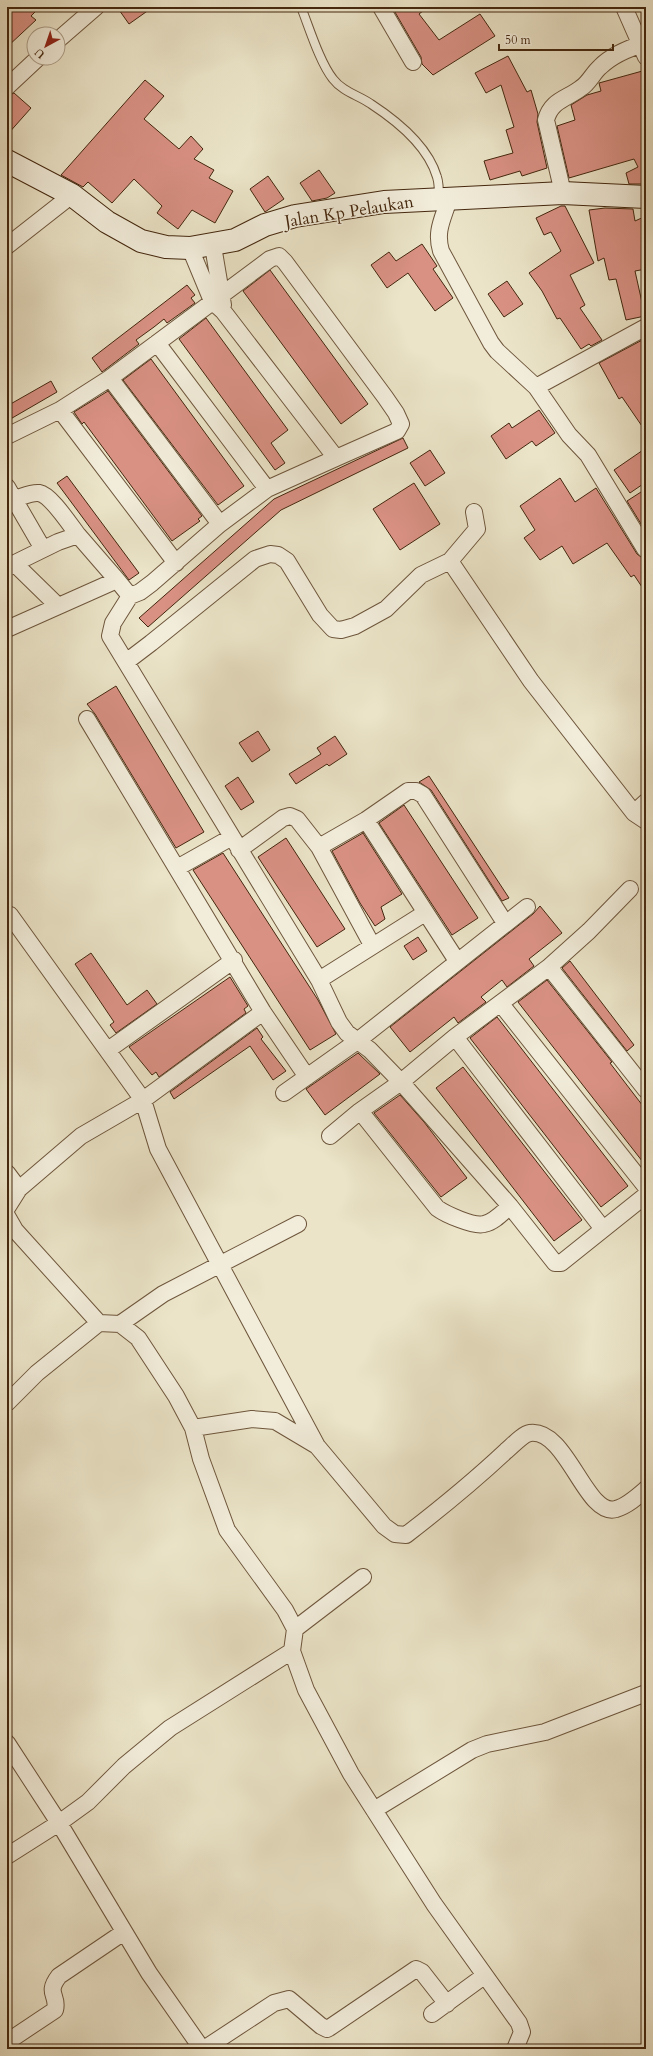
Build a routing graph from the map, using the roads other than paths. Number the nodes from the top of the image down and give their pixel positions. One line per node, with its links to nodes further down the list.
1 (96, 7): 5 (street)
2 (301, 7): 14 (lane)
3 (381, 7): 7 (street)
4 (624, 7): 6 (street)
5 (66, 33)
6 (644, 48): 11 (street)
7 (413, 62)
8 (29, 66): 9 (street)
9 (7, 87)
10 (7, 160): 12 (street, Jalan Kp Pelaukan)
11 (563, 194): 13 (street, Jalan Kp Pelaukan); 14 (street, Jalan Kp Pelaukan)
12 (72, 195): 15 (street); 17 (street, Jalan Kp Pelaukan)
13 (646, 197)
14 (444, 199): 16 (street, Jalan Kp Pelaukan); 22 (street)
15 (7, 246)
16 (212, 246): 17 (street, Jalan Kp Pelaukan); 18 (street)
17 (190, 248): 18 (street)
18 (219, 302): 20 (street); 25 (street); 25 (street)
19 (646, 327): 22 (street)
20 (157, 343): 21 (street); 26 (street)
21 (110, 378): 23 (street); 29 (street)
22 (536, 387): 32 (street)
23 (60, 410): 24 (street); 34 (street)
24 (7, 436)
25 (336, 458): 26 (street)
26 (266, 489): 29 (street)
27 (11, 493): 30 (street); 31 (street)
28 (474, 512): 33 (street)
29 (220, 524): 34 (street)
30 (78, 535): 31 (street); 36 (street)
31 (43, 549): 35 (street)
32 (645, 549)
33 (450, 561): 40 (street); 43 (street)
34 (176, 563): 37 (street)
35 (11, 565): 38 (street)
36 (117, 580): 37 (street); 38 (street)
37 (130, 596): 40 (street)
38 (58, 606): 39 (street)
39 (7, 629)
40 (126, 662): 45 (street)
41 (87, 719): 47 (street)
42 (646, 802): 43 (street)
43 (640, 817)
44 (366, 820): 46 (street); 50 (street); 52 (street)
45 (236, 843): 46 (street); 47 (street); 57 (street)
46 (319, 847): 53 (street)
47 (177, 868): 54 (street)
48 (630, 889): 56 (street)
49 (527, 907): 52 (street)
50 (425, 914): 53 (street); 55 (street)
51 (10, 915): 62 (street)
52 (505, 923): 55 (street)
53 (372, 945): 57 (street)
54 (234, 960): 59 (street); 62 (street)
55 (457, 961): 61 (street)
56 (548, 967): 58 (street); 65 (street)
57 (319, 980): 61 (street)
58 (501, 1004): 60 (street); 71 (street)
59 (264, 1012): 63 (street); 67 (street)
60 (455, 1037): 64 (street); 78 (street)
61 (356, 1042): 63 (street); 64 (street)
62 (108, 1050): 67 (street)
63 (307, 1077): 66 (street)
64 (401, 1082): 68 (street); 74 (street)
65 (646, 1090)
66 (284, 1093)
67 (142, 1100): 72 (street); 79 (street)
68 (360, 1111): 69 (street); 74 (street)
69 (330, 1136)
70 (7, 1173): 72 (street)
71 (646, 1187)
72 (19, 1189): 75 (street)
73 (646, 1195): 78 (street)
74 (510, 1206): 78 (street)
75 (7, 1208)
76 (7, 1216): 80 (street)
77 (298, 1224): 79 (street)
78 (602, 1228)
79 (219, 1265): 81 (street); 84 (street)
80 (99, 1324): 81 (street); 82 (street)
81 (120, 1324): 83 (street)
82 (7, 1403)
83 (193, 1428): 84 (street); 87 (street)
84 (317, 1446): 85 (street)
85 (646, 1489)
86 (363, 1577): 87 (street)
87 (295, 1629): 88 (street)
88 (292, 1651): 91 (street); 92 (street)
89 (646, 1693): 91 (street)
90 (7, 1743): 92 (street)
91 (374, 1810): 95 (street)
92 (59, 1823): 93 (street); 94 (street)
93 (7, 1856)
94 (124, 1932): 98 (street); 99 (street)
95 (484, 1976): 96 (street); 100 (street)
96 (447, 2004): 97 (street); 99 (street)
97 (432, 2014)
98 (7, 2042)
99 (203, 2049)
100 (515, 2049)

